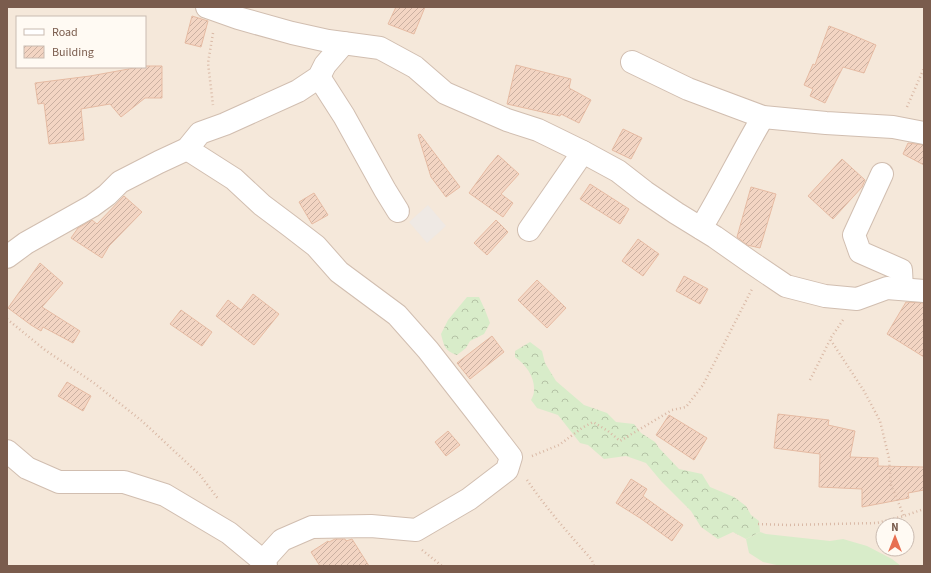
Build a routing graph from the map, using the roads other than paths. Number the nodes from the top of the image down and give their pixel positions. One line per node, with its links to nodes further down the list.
1 (211, 9): 2 (street)
2 (344, 43): 4 (street); 8 (street)
3 (632, 62): 5 (street)
4 (319, 77): 7 (street); 10 (street)
5 (763, 117): 6 (street); 11 (street)
6 (924, 133)
7 (187, 149): 13 (street); 17 (street)
8 (583, 152): 11 (street); 12 (street)
9 (882, 174): 14 (street)
10 (398, 210)
11 (701, 228): 14 (street)
12 (529, 230)
13 (7, 257)
14 (902, 289): 15 (street)
15 (924, 291)
16 (7, 451): 17 (street)
17 (265, 563)

